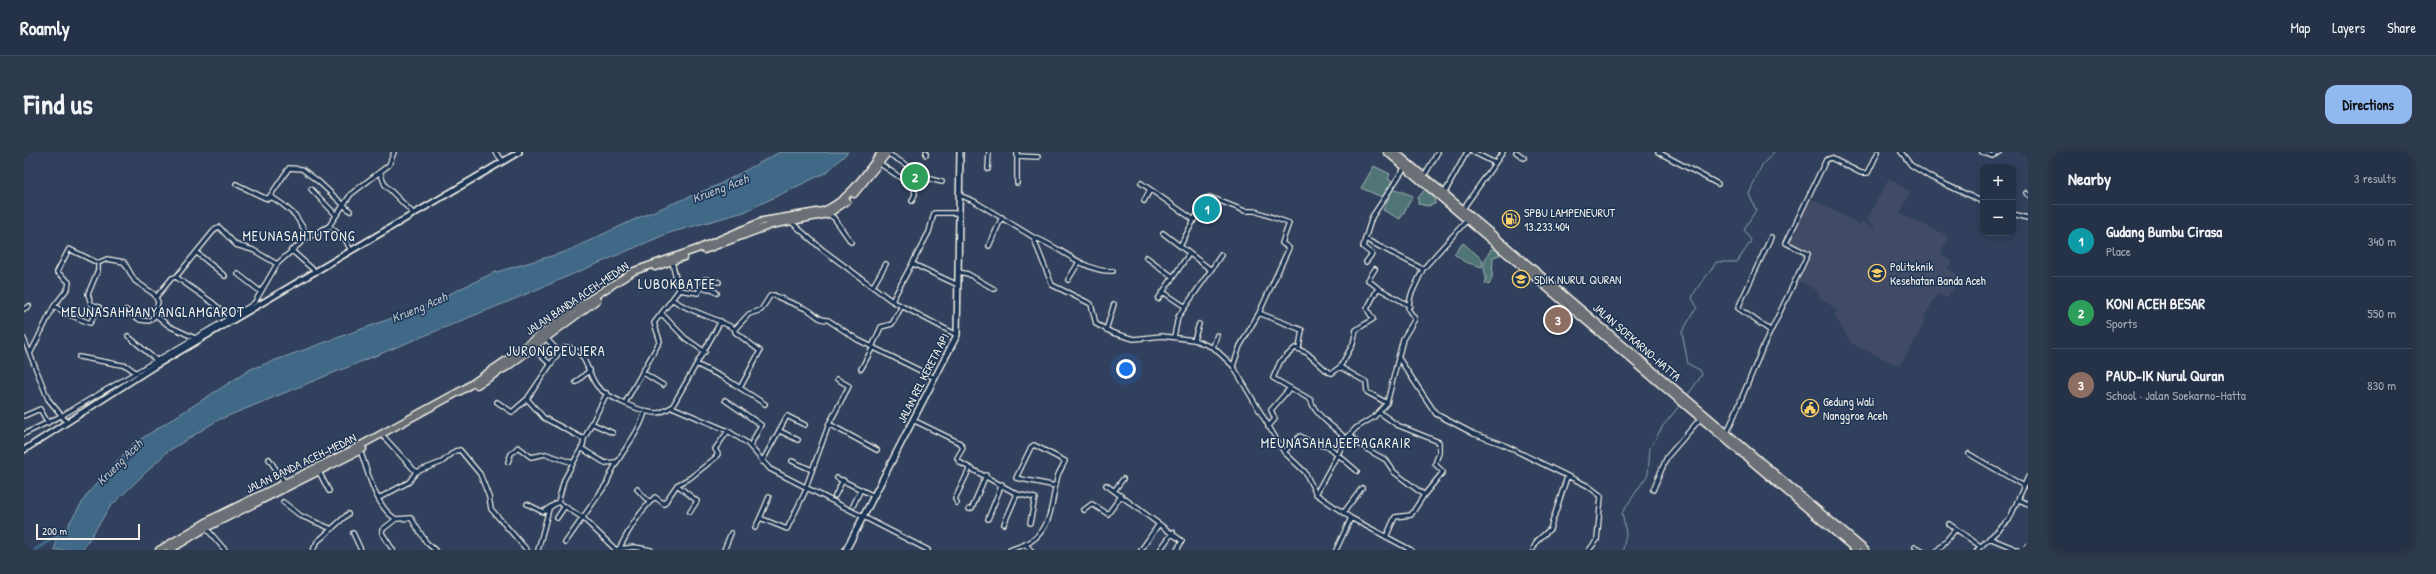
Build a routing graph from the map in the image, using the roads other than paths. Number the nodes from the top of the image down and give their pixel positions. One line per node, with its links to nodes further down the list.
1 (394, 152): 27 (street)
2 (495, 152): 22 (street)
3 (519, 152): 22 (street)
4 (885, 152): 23 (highway, JALAN BANDA ACEH-MEDAN); 29 (street); 103 (highway, JALAN BANDA ACEH-MEDAN)
5 (960, 152): 36 (main road, JALAN REL KERETA API)
6 (989, 152): 26 (street)
7 (1387, 152): 25 (highway, JALAN SOEKARNO-HATTA)
8 (1438, 152): 28 (street)
9 (1467, 152): 37 (street)
10 (1473, 152): 24 (street)
11 (1503, 152): 24 (street)
12 (1516, 152): 21 (street)
13 (1658, 152): 33 (street)
14 (1878, 152): 120 (street)
15 (1900, 152): 40 (street)
16 (1982, 152): 17 (street)
17 (2000, 152)
18 (1399, 153): 28 (highway, JALAN SOEKARNO-HATTA)
19 (1017, 154): 20 (street); 30 (street)
20 (1038, 157)
21 (1524, 158)
22 (503, 162): 46 (street)
23 (879, 162): 41 (street); 47 (highway, JALAN BANDA ACEH-MEDAN)
24 (1495, 162): 43 (street)
25 (1405, 167): 37 (highway, JALAN SOEKARNO-HATTA); 60 (street)
26 (988, 168)
27 (380, 172): 42 (street); 46 (street)
28 (1424, 176): 37 (highway, JALAN SOEKARNO-HATTA)
29 (942, 182)
30 (1017, 182)
31 (1141, 183): 35 (street)
32 (236, 184): 38 (street)
33 (1718, 184)
34 (311, 189): 48 (street)
35 (1150, 190): 39 (street); 52 (street)
36 (959, 195): 45 (main road, JALAN REL KERETA API); 50 (street)
37 (1446, 198): 43 (highway, JALAN SOEKARNO-HATTA); 53 (highway, JALAN SOEKARNO-HATTA)
38 (268, 199): 42 (street); 57 (street)
39 (1144, 201)
40 (1980, 201)
41 (912, 202)
42 (342, 205): 44 (street); 48 (street)
43 (1462, 210): 87 (highway, JALAN SOEKARNO-HATTA)
44 (350, 211)
45 (959, 213): 76 (street); 82 (main road, JALAN REL KERETA API)
46 (414, 214): 65 (street)
47 (828, 214): 54 (highway, JALAN BANDA ACEH-MEDAN); 61 (street)
48 (336, 215): 55 (street)
49 (2016, 215): 51 (street)
50 (1002, 217): 58 (street); 62 (street)
51 (2028, 218)
52 (1194, 220): 63 (street); 112 (street)
53 (1467, 220): 77 (street); 87 (highway, JALAN SOEKARNO-HATTA)
54 (790, 221): 70 (highway, JALAN BANDA ACEH-MEDAN); 91 (street)
55 (329, 226): 57 (street); 65 (street)
56 (1163, 233): 63 (street)
57 (309, 237): 64 (street)
58 (1033, 237): 71 (street); 119 (street)
59 (1771, 237): 120 (street)
60 (1365, 239): 72 (street); 77 (street)
61 (851, 242)
62 (989, 246)
63 (1180, 246): 67 (street)
64 (291, 250): 74 (street); 81 (street)
65 (351, 251): 81 (street)
66 (196, 252): 74 (street); 84 (street); 85 (street)
67 (1189, 254): 79 (street); 86 (street)
68 (1221, 255): 79 (street)
69 (1146, 257): 86 (street)
70 (672, 262): 95 (street); 103 (highway, JALAN BANDA ACEH-MEDAN)
71 (1079, 262): 80 (street); 88 (street)
72 (1366, 262)
73 (98, 263): 106 (street); 106 (street); 114 (street)
74 (277, 264): 96 (street)
75 (886, 264): 91 (street)
76 (913, 264): 90 (street); 102 (street)
77 (1423, 268): 109 (street)
78 (1375, 269): 93 (street)
79 (1211, 270): 108 (street)
80 (1113, 271)
81 (316, 272): 168 (street)
82 (959, 272): 90 (main road, JALAN REL KERETA API); 94 (street)
83 (238, 274): 96 (street)
84 (225, 276)
85 (176, 277): 99 (street); 115 (street)
86 (1173, 277): 97 (street)
87 (1541, 278): 160 (highway, JALAN SOEKARNO-HATTA)
88 (1068, 280)
89 (719, 282): 92 (street)
90 (958, 285): 121 (main road, JALAN REL KERETA API)
91 (873, 286): 102 (street)
92 (701, 288): 95 (street); 98 (street)
93 (1378, 288): 109 (street); 142 (street)
94 (994, 289)
95 (679, 290): 101 (street)
96 (261, 292): 115 (street)
97 (1163, 292): 100 (street); 108 (street)
98 (717, 293)
99 (157, 296)
100 (1158, 299)
101 (673, 300): 113 (street); 116 (street)
102 (892, 301): 107 (street)
103 (589, 302): 124 (highway, JALAN BANDA ACEH-MEDAN); 212 (highway, JALAN BANDA ACEH-MEDAN)
104 (1114, 304): 119 (street)
105 (29, 306): 110 (street)
106 (54, 306): 135 (street)
107 (902, 306): 121 (street); 129 (street)
108 (1184, 306): 125 (street)
109 (1410, 306): 137 (street)
110 (24, 309)
111 (126, 310): 114 (street)
112 (1259, 313): 132 (street); 141 (street)
113 (662, 314): 134 (street); 146 (street)
114 (156, 315): 127 (street)
115 (230, 318): 127 (street)
116 (721, 321): 118 (street); 134 (street)
117 (1199, 324): 128 (street)
118 (735, 329): 129 (street); 151 (street)
119 (1106, 330): 125 (street)
120 (1771, 331): 177 (street)
121 (957, 335): 148 (main road, JALAN REL KERETA API)
122 (1217, 335): 130 (street)
123 (128, 336): 138 (street)
124 (545, 337): 131 (highway, JALAN BANDA ACEH-MEDAN); 133 (street)
125 (1174, 337): 128 (street)
126 (24, 339): 135 (street)
127 (197, 339): 138 (street)
128 (1194, 340): 130 (street)
129 (872, 347): 143 (street); 148 (street)
130 (1213, 347): 141 (street)
131 (532, 348): 139 (street); 180 (highway, JALAN BANDA ACEH-MEDAN)
132 (1299, 348): 142 (street); 152 (street)
133 (560, 352): 139 (street); 144 (street)
134 (705, 352): 140 (street)
135 (30, 354): 164 (street)
136 (79, 357): 145 (street)
137 (1398, 357): 157 (street); 204 (street)
138 (156, 360): 145 (street)
139 (550, 364): 154 (street)
140 (698, 365): 151 (street); 161 (street)
141 (1233, 366): 173 (street)
142 (1340, 367): 157 (street)
143 (861, 369)
144 (590, 370): 149 (street); 153 (street)
145 (135, 372): 164 (street)
146 (642, 372): 150 (street); 158 (street)
147 (837, 378): 171 (street)
148 (935, 378): 167 (main road, JALAN REL KERETA API)
149 (576, 382)
150 (663, 385)
151 (740, 388): 159 (street)
152 (1290, 388): 173 (street); 182 (street)
153 (607, 393): 158 (street); 170 (street)
154 (527, 399): 156 (street); 181 (street)
155 (725, 400): 184 (street)
156 (497, 402)
157 (1386, 402): 163 (street)
158 (625, 403): 162 (street)
159 (765, 404)
160 (1690, 407): 166 (highway, JALAN SOEKARNO-HATTA); 177 (highway, JALAN SOEKARNO-HATTA)
161 (672, 408): 162 (street); 174 (street)
162 (645, 411): 195 (street)
163 (1379, 412): 179 (street); 224 (street)
164 (63, 415): 168 (street); 169 (street)
165 (24, 416): 169 (street)
166 (1700, 419): 219 (street); 293 (highway, JALAN SOEKARNO-HATTA)
167 (913, 420): 198 (street); 226 (main road, JALAN REL KERETA API)
168 (66, 421): 186 (street)
169 (48, 423): 178 (street)
170 (591, 423): 176 (street); 181 (street)
171 (829, 424): 188 (street); 199 (street)
172 (805, 425): 175 (street)
173 (1268, 427): 189 (street)
174 (728, 431): 184 (street); 210 (street)
175 (780, 431): 183 (street); 196 (street)
176 (613, 433)
177 (1726, 433): 294 (highway, JALAN SOEKARNO-HATTA)
178 (24, 434)
179 (1350, 435): 182 (street); 224 (street)
180 (384, 438): 187 (highway, JALAN BANDA ACEH-MEDAN); 202 (street)
181 (584, 439): 185 (street)
182 (1346, 439): 190 (street)
183 (798, 440)
184 (750, 446): 196 (street)
185 (581, 448): 195 (street); 197 (street)
186 (24, 450)
187 (360, 450): 201 (highway, JALAN BANDA ACEH-MEDAN); 229 (street)
188 (877, 450)
189 (1284, 452): 190 (street); 223 (street)
190 (1338, 454): 200 (street); 223 (street)
191 (1968, 454): 214 (street)
192 (269, 459): 212 (street)
193 (792, 461): 199 (street)
194 (508, 462): 197 (street)
195 (616, 462): 247 (street)
196 (762, 462): 215 (street)
197 (573, 463): 232 (street)
198 (970, 468): 203 (street); 234 (street)
199 (812, 470): 215 (street)
200 (1357, 471)
201 (319, 472): 212 (highway, JALAN BANDA ACEH-MEDAN); 220 (street)
202 (416, 472): 229 (street); 277 (street)
203 (986, 475): 209 (street); 240 (street)
204 (1567, 477): 291 (street); 292 (street)
205 (2028, 477): 214 (street)
206 (837, 478): 208 (street)
207 (1123, 479): 221 (street)
208 (843, 480): 218 (street); 225 (street)
209 (1002, 484): 222 (street); 249 (street)
210 (677, 485): 233 (street); 242 (street)
211 (1106, 485): 221 (street)
212 (286, 486): 256 (highway, JALAN BANDA ACEH-MEDAN); 270 (highway, JALAN BANDA ACEH-MEDAN)
213 (1056, 486): 213 (street); 266 (street)
214 (2024, 486): 230 (street)
215 (807, 487): 245 (street); 248 (street)
216 (1362, 488): 243 (street)
217 (636, 489): 233 (street)
218 (861, 489): 226 (street); 238 (street)
219 (1653, 490)
220 (329, 491)
221 (1114, 491): 227 (street)
222 (1017, 494): 252 (street); 253 (street)
223 (1316, 494): 243 (street)
224 (1424, 495): 263 (street)
225 (835, 496)
226 (874, 496): 245 (main road, JALAN REL KERETA API)
227 (1121, 496): 241 (street); 254 (street)
228 (769, 497): 248 (street)
229 (379, 498): 251 (street)
230 (2019, 500): 236 (street); 264 (street)
231 (283, 502): 258 (street)
232 (558, 502): 237 (street); 239 (street)
233 (649, 502): 279 (street)
234 (957, 503)
235 (527, 504): 239 (street)
236 (2028, 504)
237 (565, 506): 246 (street); 247 (street)
238 (853, 506)
239 (549, 509): 278 (street)
240 (969, 509)
241 (1084, 510)
242 (690, 512)
243 (1344, 512): 250 (street)
244 (348, 514): 258 (street)
245 (864, 516): 282 (main road, JALAN REL KERETA API); 283 (street)
246 (557, 518)
247 (583, 518): 265 (street); 279 (street)
248 (760, 518): 257 (street)
249 (988, 518)
250 (1351, 518): 263 (street); 289 (street)
251 (396, 519): 275 (street); 276 (street)
252 (1030, 523)
253 (1004, 524)
254 (1159, 524): 260 (street); 286 (street)
255 (1949, 524): 259 (street)
256 (206, 528): 271 (highway, JALAN BANDA ACEH-MEDAN); 272 (street)
257 (755, 528)
258 (332, 529): 273 (street)
259 (1956, 529): 269 (street); 296 (street)
260 (1173, 532): 287 (street); 288 (street)
261 (353, 533): 274 (street)
262 (731, 533): 281 (street)
263 (1386, 537): 290 (street)
264 (1989, 538): 269 (street); 297 (street)
265 (565, 543)
266 (1025, 544): 284 (street); 285 (street)
267 (2028, 546): 298 (street)
268 (1915, 547): 295 (street)
269 (1979, 548)
270 (159, 550)
271 (170, 550)
272 (225, 550)
273 (312, 550)
274 (361, 550)
275 (393, 550)
276 (435, 550)
277 (527, 550)
278 (539, 550)
279 (617, 550): 280 (street)
280 (651, 550)
281 (724, 550)
282 (846, 550)
283 (928, 550)
284 (1010, 550)
285 (1031, 550)
286 (1141, 550)
287 (1160, 550)
288 (1178, 550)
289 (1336, 550)
290 (1411, 550)
291 (1533, 550)
292 (1589, 550)
293 (1856, 550)
294 (1865, 550)
295 (1922, 550)
296 (1938, 550)
297 (2018, 550)
298 (2026, 550)

